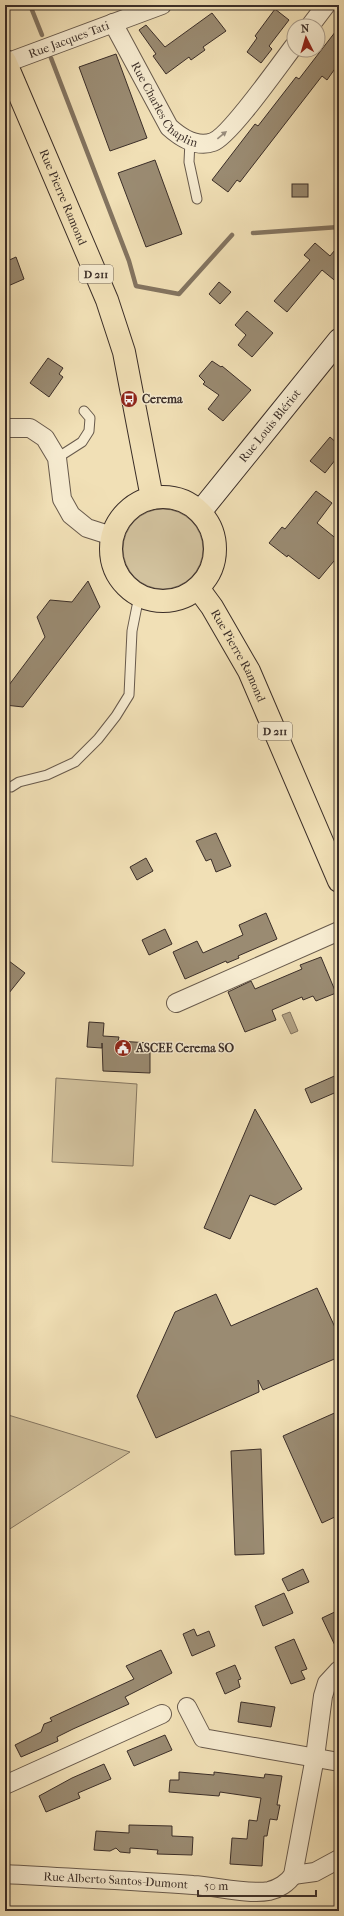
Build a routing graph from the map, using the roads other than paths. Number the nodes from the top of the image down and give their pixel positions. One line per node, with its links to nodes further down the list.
1 (326, 5): 3 (street)
2 (156, 6): 4 (street, Rue Jacques Tati)
3 (316, 18)
4 (113, 23): 6 (street, Rue Jacques Tati); 7 (street, Rue Charles Chaplin)
5 (286, 56): 7 (street, Rue Charles Chaplin, one-way to 5)
6 (5, 62): 13 (main road, Rue Pierre Ramond / D 211)
7 (190, 141): 8 (lane)
8 (197, 199)
9 (339, 340): 14 (street, Rue Louis Blériot)
10 (84, 411): 12 (lane)
11 (5, 428): 12 (street)
12 (57, 458): 15 (street)
13 (152, 498): 14 (main road); 15 (main road)
14 (200, 512): 16 (main road)
15 (112, 536): 17 (main road)
16 (198, 588): 17 (main road); 19 (main road, Rue Pierre Ramond / D 211)
17 (141, 597): 18 (lane)
18 (11, 787)
19 (339, 881)
20 (339, 931): 21 (street)
21 (176, 1003)
22 (339, 1670): 25 (street)
23 (187, 1707): 25 (street)
24 (162, 1714): 27 (street)
25 (315, 1757): 26 (street); 30 (street)
26 (339, 1762)
27 (5, 1785)
28 (339, 1859): 30 (street)
29 (5, 1874): 30 (street, Rue Alberto Santos-Dumont)
30 (293, 1875)

